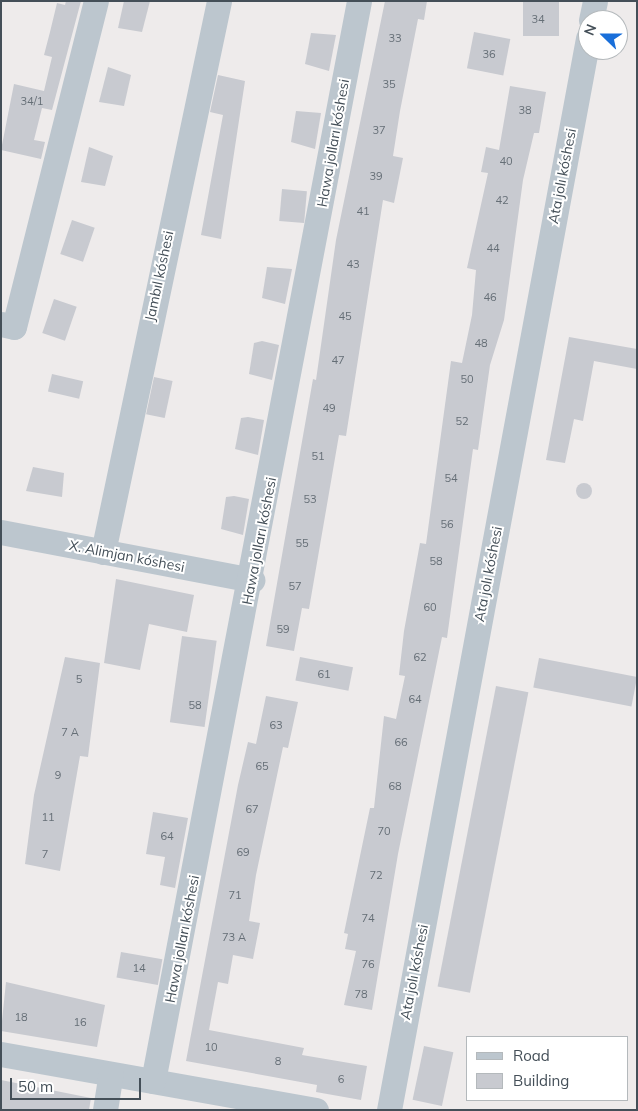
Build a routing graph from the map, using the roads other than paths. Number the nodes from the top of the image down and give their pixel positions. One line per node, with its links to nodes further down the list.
1 (96, 1): 5 (street)
2 (218, 1): 7 (street, Jambıl kóshesi)
3 (359, 1): 8 (street, Hawa jolları kóshesi)
4 (584, 60): 14 (street, Ata jolı kóshesi)
5 (1, 324)
6 (1, 532): 7 (street, X. Alimjan kóshesi)
7 (103, 552): 8 (street, X. Alimjan kóshesi)
8 (252, 580): 11 (street, Hawa jolları kóshesi)
9 (1, 1054): 10 (street)
10 (111, 1074): 11 (street); 12 (street)
11 (153, 1080): 13 (street)
12 (105, 1110)
13 (316, 1110)
14 (389, 1110)

